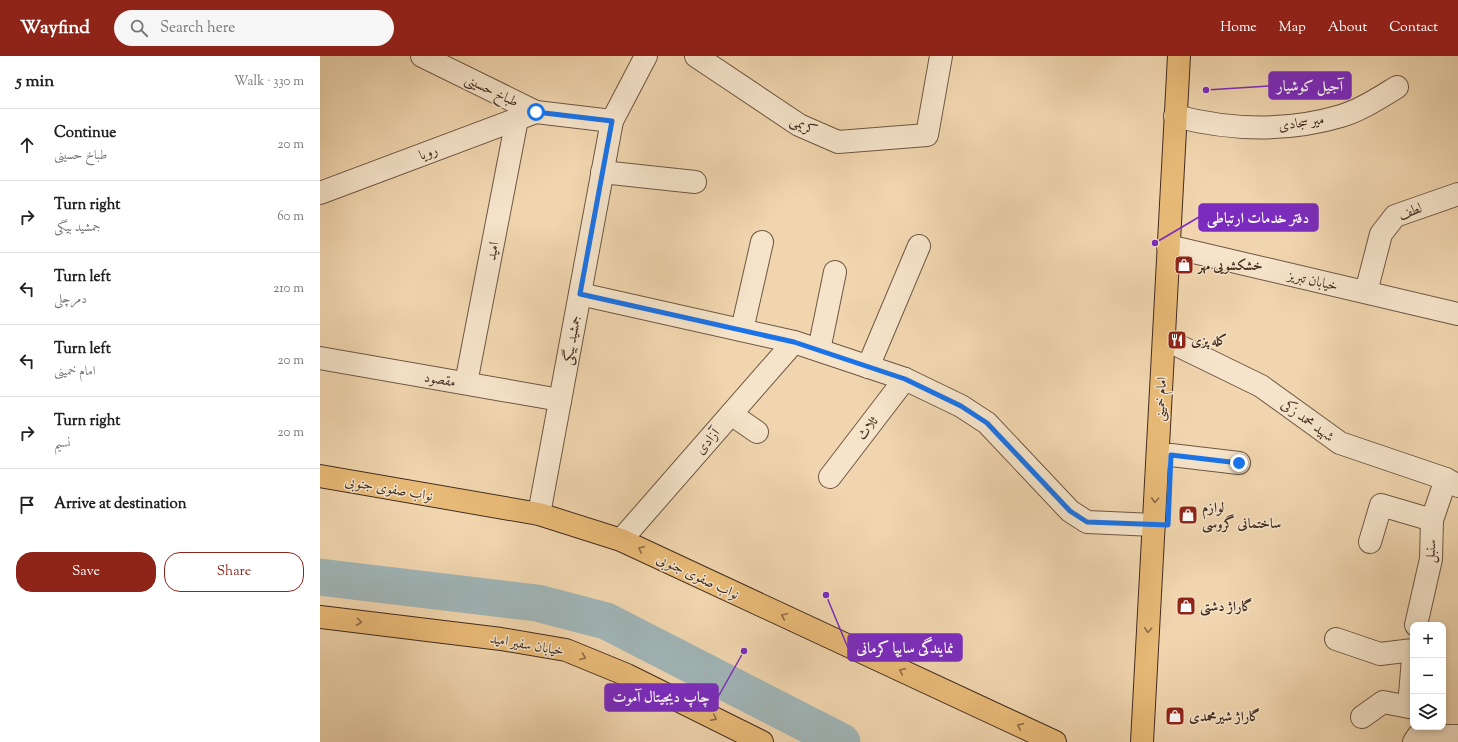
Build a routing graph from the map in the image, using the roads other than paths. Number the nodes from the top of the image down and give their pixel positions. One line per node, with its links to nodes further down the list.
1 (422, 56): 7 (street, طباخ حسینی)
2 (646, 56): 9 (street, جمشید بیگی)
3 (696, 56): 4 (street, کریمی)
4 (941, 56)
5 (1184, 57): 8 (main road, امام خمینی)
6 (1397, 87): 8 (street, میر سجادی)
7 (527, 116): 9 (street, طباخ حسینی); 12 (street, رویا); 28 (street, امید)
8 (1181, 117): 16 (main road, امام خمینی)
9 (612, 121): 10 (street, جمشید بیگی)
10 (602, 172): 11 (street); 19 (street, جمشید بیگی)
11 (695, 182)
12 (320, 192)
13 (1458, 194): 18 (street, لطف)
14 (762, 242): 21 (street)
15 (919, 246): 26 (street)
16 (1175, 247): 18 (street, خیابان تبریز); 23 (main road, امام خمینی)
17 (835, 272): 24 (street)
18 (1366, 292): 20 (street, خیابان تبریز)
19 (580, 294): 21 (street); 29 (street, جمشید بیگی)
20 (1458, 314)
21 (742, 330): 22 (street)
22 (794, 342): 24 (street); 30 (street, آزادی)
23 (1170, 344): 32 (main road, امام خمینی); 36 (street, شهید محمد زکی); 39 (main road, امام خمینی, one-way to 39)
24 (819, 350): 26 (street)
25 (320, 358): 28 (street, مقصود)
26 (868, 366): 27 (street)
27 (905, 379): 35 (street, ثلاث); 39 (street)
28 (466, 383): 29 (street, مقصود)
29 (560, 400): 37 (street, جمشید بیگی)
30 (731, 414): 31 (street); 40 (street, آزادی)
31 (757, 432)
32 (1171, 455): 33 (street); 39 (main road, امام خمینی)
33 (1239, 463)
34 (320, 476): 37 (main road, نواب صفوی جنوبی)
35 (830, 477)
36 (1452, 483): 38 (street, سنبل)
37 (539, 514): 40 (main road, نواب صفوی جنوبی)
38 (1432, 520): 41 (street); 43 (street, سنبل)
39 (1161, 525): 51 (main road, امام خمینی, one-way to 51); 52 (main road, امام خمینی)
40 (621, 540): 50 (main road, نواب صفوی جنوبی, one-way to 40)
41 (1370, 542)
42 (320, 617): 49 (main road, خیابان سفیر امید, one-way to 49)
43 (1417, 622)
44 (1336, 639): 45 (street)
45 (1410, 650)
46 (1410, 694): 47 (street)
47 (1362, 717)
48 (1458, 736): 53 (street)
49 (762, 742)
50 (1055, 742)
51 (1142, 742)
52 (1156, 742)
53 (1414, 742)

